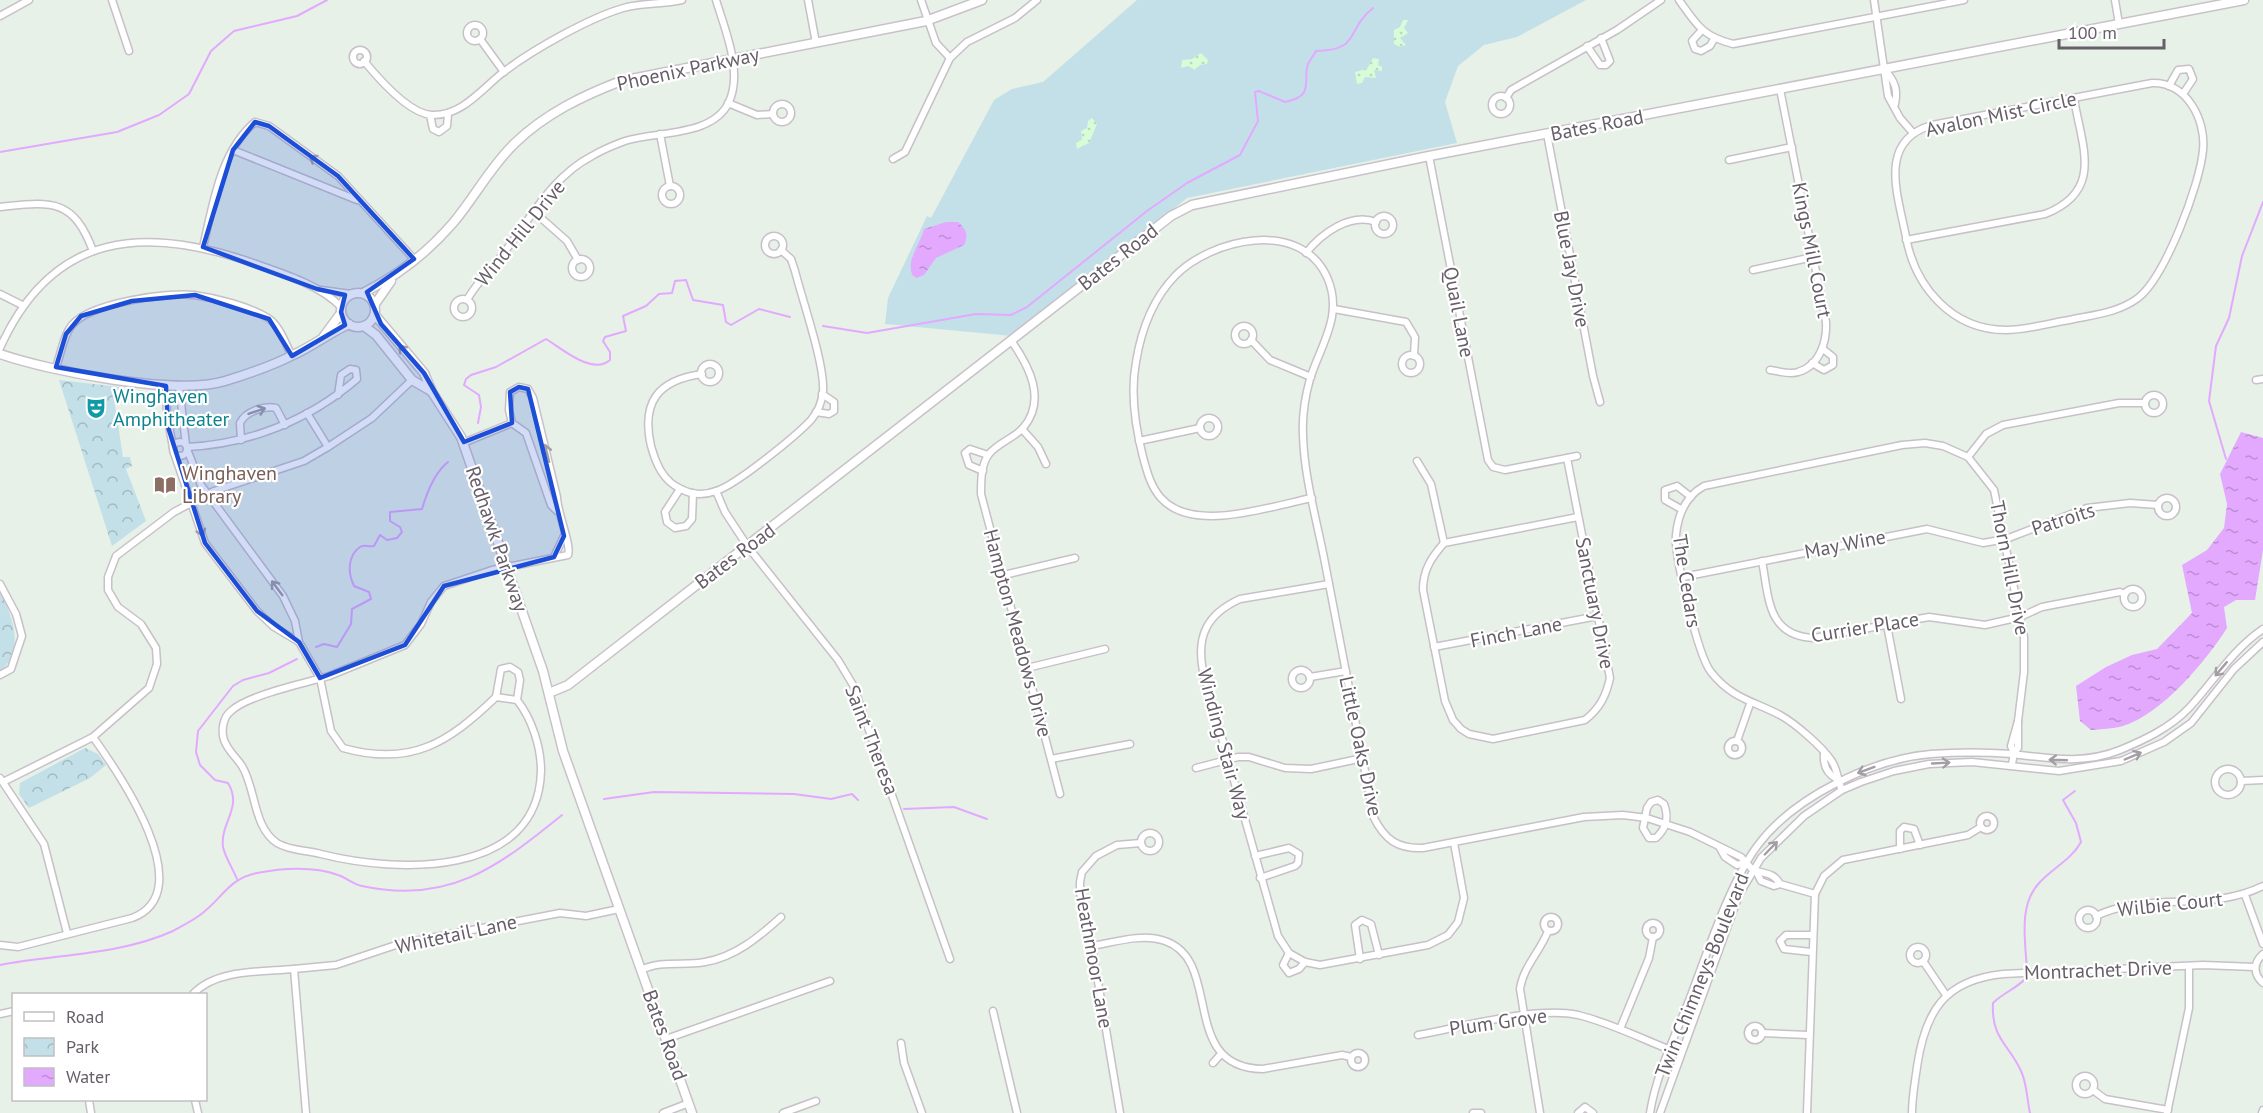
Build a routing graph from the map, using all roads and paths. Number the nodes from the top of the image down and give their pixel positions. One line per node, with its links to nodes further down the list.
1 (29, 0): 15 (street)
2 (112, 0): 25 (street)
3 (682, 0): 30 (street)
4 (716, 0): 27 (street)
5 (808, 0): 23 (street)
6 (921, 0): 17 (street)
7 (982, 0): 17 (street, Phoenix Parkway)
8 (1037, 0): 26 (street)
9 (1661, 0): 20 (street)
10 (1679, 0): 19 (street)
11 (1874, 0): 16 (street)
12 (1964, 0): 16 (street)
13 (2115, 0): 18 (street)
14 (2243, 0): 18 (street, Bates Road)
15 (0, 16)
16 (1877, 16): 22 (street); 29 (street)
17 (926, 21): 23 (street, Phoenix Parkway); 26 (street)
18 (2119, 24): 29 (street, Bates Road)
19 (1701, 31): 22 (street); 22 (street)
20 (1601, 38): 24 (street); 24 (street)
21 (480, 39): 30 (street)
22 (1714, 39)
23 (816, 43): 27 (street, Phoenix Parkway)
24 (1587, 46): 34 (street)
25 (129, 51)
26 (950, 58): 46 (street)
27 (732, 59): 36 (street); 59 (street, Phoenix Parkway)
28 (364, 61): 39 (street)
29 (1886, 70): 32 (street, Bates Road); 40 (street)
30 (504, 72): 37 (street)
31 (2169, 86): 33 (street, Avalon Mist Circle); 33 (street); 35 (street, Avalon Mist Circle)
32 (1780, 89): 42 (street, Bates Road); 43 (street, Kings Mill Court)
33 (2184, 94): 53 (street, Avalon Mist Circle)
34 (1506, 98)
35 (2074, 99): 40 (street, Avalon Mist Circle); 53 (street)
36 (728, 103): 38 (street); 41 (street, Wind Hill Drive)
37 (448, 114): 39 (street); 39 (street)
38 (773, 114)
39 (430, 115)
40 (1913, 133): 53 (street, Avalon Mist Circle)
41 (660, 134): 48 (street); 51 (street, Wind Hill Drive)
42 (1547, 134): 45 (street, Bates Road); 94 (street, Blue Jay Drive)
43 (1792, 147): 47 (street); 58 (street, Kings Mill Court)
44 (233, 150): 49 (street); 49 (street, one-way to 44); 54 (street)
45 (1428, 156): 77 (street, Bates Road); 112 (street, Quail Lane)
46 (893, 159)
47 (1729, 160)
48 (670, 186)
49 (359, 201): 59 (street)
50 (0, 207): 56 (street)
51 (533, 211): 60 (street); 67 (street, Wind Hill Drive)
52 (1376, 222): 57 (street)
53 (1906, 240)
54 (203, 247): 56 (street); 63 (street)
55 (781, 250): 92 (street)
56 (93, 251): 69 (street)
57 (1306, 253): 70 (street, Little Oaks Drive); 103 (street, Little Oaks Drive)
58 (1813, 257): 61 (street); 79 (street, Kings Mill Court)
59 (414, 259): 62 (street, Phoenix Parkway)
60 (578, 260)
61 (1753, 270)
62 (392, 278): 64 (street, Phoenix Parkway); 68 (street, Phoenix Parkway)
63 (317, 289): 66 (street); 71 (street)
64 (363, 293): 66 (street, Phoenix Parkway); 68 (street)
65 (0, 294): 69 (street)
66 (351, 294): 71 (street)
67 (467, 300)
68 (375, 304): 72 (street)
69 (22, 306): 78 (street)
70 (1334, 309): 82 (street); 87 (street, Little Oaks Drive)
71 (341, 310): 73 (street); 75 (street)
72 (375, 315): 74 (street); 91 (street, Redhawk Parkway, one-way to 72)
73 (349, 324): 74 (street); 75 (street)
74 (364, 326): 88 (street, Redhawk Parkway)
75 (324, 336): 81 (street)
76 (1251, 340): 87 (street)
77 (1012, 342): 101 (street); 129 (street, Bates Road)
78 (0, 348)
79 (1823, 349): 83 (street); 83 (street, Kings Mill Court)
80 (0, 354): 84 (street)
81 (292, 356): 84 (street); 90 (street)
82 (1414, 356)
83 (1812, 363): 85 (street)
84 (56, 367): 89 (street)
85 (1770, 370)
86 (702, 374): 116 (street)
87 (1311, 377): 121 (street, Little Oaks Drive)
88 (412, 380): 91 (street, Redhawk Parkway); 107 (street)
89 (166, 386): 90 (street); 108 (street)
90 (179, 386): 106 (street)
91 (432, 392): 104 (street, Redhawk Parkway)
92 (822, 394): 96 (street); 96 (street)
93 (338, 395): 97 (street)
94 (1600, 402)
95 (2145, 403): 111 (street)
96 (816, 412): 117 (street)
97 (307, 413): 99 (street); 107 (street)
98 (512, 423): 104 (street); 125 (street); 125 (street, one-way to 98)
99 (285, 425): 102 (street); 102 (street, one-way to 99)
100 (1200, 428): 103 (street)
101 (1022, 429): 109 (street); 114 (street)
102 (241, 440): 106 (street)
103 (1139, 441): 121 (street, Little Oaks Drive)
104 (463, 443): 132 (street, Redhawk Parkway)
105 (1902, 445): 111 (street, Thorn Hill Drive); 120 (street, The Cedars)
106 (186, 447): 108 (street); 108 (street); 119 (street)
107 (328, 447): 119 (street)
108 (174, 451): 122 (street)
109 (988, 455): 115 (street, Hampton Meadows Drive); 115 (street)
110 (1577, 456): 112 (street)
111 (1968, 457): 127 (street, Thorn Hill Drive)
112 (1568, 458): 126 (street, Sanctuary Drive)
113 (1417, 462): 128 (street)
114 (1046, 464)
115 (982, 471): 133 (street, Hampton Meadows Drive)
116 (680, 489): 118 (street); 118 (street)
117 (717, 491): 118 (street); 129 (street, Saint Theresa)
118 (693, 493)
119 (208, 495): 122 (street); 142 (street, one-way to 119)
120 (1690, 497): 124 (street, The Cedars); 124 (street)
121 (1312, 498): 136 (street, Little Oaks Drive)
122 (191, 503): 142 (street, one-way to 142); 156 (street)
123 (2158, 505): 127 (street, Patroits)
124 (1681, 509): 134 (street, The Cedars)
125 (557, 511): 132 (street)
126 (1578, 517): 128 (street, Sanctuary Drive); 138 (street, Sanctuary Drive)
127 (2006, 539): 131 (street, May Wine); 139 (street, Thorn Hill Drive)
128 (1444, 543): 144 (street, Sanctuary Drive)
129 (748, 547): 151 (street, Bates Road); 199 (street, Saint Theresa)
130 (1075, 558): 133 (street)
131 (1762, 561): 134 (street, May Wine); 140 (street, Currier Place)
132 (508, 569): 150 (street); 151 (street, Redhawk Parkway)
133 (1004, 575): 146 (street, Hampton Meadows Drive)
134 (1683, 577): 155 (street, The Cedars)
135 (0, 584): 148 (street)
136 (1329, 584): 147 (street, Little Oaks Drive); 162 (street, Winding Stair Way)
137 (2125, 594): 139 (street, Currier Place)
138 (1598, 616): 144 (street, Finch Lane); 144 (street, Sanctuary Drive)
139 (2020, 617): 140 (street, Currier Place); 159 (street, Thorn Hill Drive)
140 (1887, 626): 153 (street)
141 (2263, 629): 159 (street, Twin Chimneys Boulevard, one-way to 159)
142 (299, 642): 150 (street)
143 (2263, 642): 163 (street, Twin Chimneys Boulevard, one-way to 143)
144 (1434, 647)
145 (1105, 649): 146 (street)
146 (1027, 668): 161 (street, Hampton Meadows Drive)
147 (1346, 671): 149 (street); 160 (street, Little Oaks Drive)
148 (0, 675)
149 (1310, 677)
150 (320, 678): 152 (street); 154 (street)
151 (549, 693): 185 (street, Bates Road)
152 (496, 697): 154 (street); 154 (street)
153 (1901, 699)
154 (517, 700)
155 (1750, 704): 157 (street); 166 (street, The Cedars)
156 (93, 736): 165 (street); 189 (street)
157 (1737, 741)
158 (1131, 744): 161 (street)
159 (2013, 754): 163 (street, Thorn Hill Drive); 166 (street, Twin Chimneys Boulevard, one-way to 166)
160 (1363, 758): 162 (street); 175 (street, Little Oaks Drive)
161 (1051, 759): 170 (street, Hampton Meadows Drive)
162 (1227, 759): 164 (street); 178 (street, Winding Stair Way)
163 (2012, 764): 169 (street, Twin Chimneys Boulevard, one-way to 163)
164 (1196, 768)
165 (1, 780): 189 (street)
166 (1837, 780): 169 (street, The Cedars); 179 (street, Twin Chimneys Boulevard)
167 (2263, 780): 168 (street)
168 (2241, 781): 168 (street)
169 (1842, 790): 180 (street, Twin Chimneys Boulevard, one-way to 169)
170 (1059, 794)
171 (1646, 818): 172 (street, Little Oaks Drive); 172 (street); 172 (street); 175 (street, Little Oaks Drive)
172 (1665, 823): 179 (street, Little Oaks Drive)
173 (1981, 827): 176 (street)
174 (1142, 843): 194 (street, Heathmoor Lane)
175 (1454, 843): 198 (street, Winding Stair Way)
176 (1920, 845): 177 (street); 177 (street)
177 (1900, 849): 183 (street)
178 (1255, 856): 181 (street, Winding Stair Way); 181 (street)
179 (1745, 864): 180 (street, Little Oaks Drive); 219 (street, Twin Chimneys Boulevard)
180 (1754, 870): 183 (street, Little Oaks Drive); 220 (street, Twin Chimneys Boulevard)
181 (1260, 878): 196 (street, Winding Stair Way)
182 (2263, 886): 184 (street, Wilbie Court)
183 (1815, 894): 190 (street)
184 (2245, 895): 186 (street, Wilbie Court); 192 (street, Wilbie Court)
185 (619, 909): 205 (street, Whitetail Lane); 206 (street, Bates Road)
186 (2096, 916)
187 (781, 917): 206 (street)
188 (1548, 931): 212 (street)
189 (67, 933): 193 (street)
190 (1812, 935): 195 (street); 195 (street)
191 (1653, 937): 213 (street)
192 (2263, 944)
193 (0, 945)
194 (1092, 946): 221 (street); 234 (street, Heathmoor Lane)
195 (1811, 952): 216 (street)
196 (1289, 953): 202 (street, Winding Stair Way); 202 (street, Winding Stair Way)
197 (2263, 954): 204 (street)
198 (1378, 955): 200 (street, Winding Stair Way); 200 (street)
199 (950, 958)
200 (1359, 959): 202 (street, Winding Stair Way)
201 (1923, 961): 210 (street)
202 (1305, 962)
203 (2189, 966): 204 (street, Montrachet Drive); 210 (street, Montrachet Drive); 227 (street)
204 (2255, 967): 208 (street)
205 (294, 969): 209 (street, Whitetail Lane); 228 (street)
206 (641, 970): 217 (street, Bates Road)
207 (830, 981): 217 (street)
208 (2263, 983)
209 (194, 993)
210 (1946, 995): 243 (street, Montrachet Drive)
211 (993, 1011): 233 (street)
212 (1524, 1016): 213 (street, Plum Grove); 215 (street, Plum Grove); 237 (street)
213 (1620, 1029): 219 (street, Plum Grove)
214 (1762, 1033): 216 (street)
215 (1418, 1035)
216 (1808, 1035): 242 (street)
217 (666, 1040): 226 (street, Bates Road)
218 (901, 1043): 232 (street)
219 (1670, 1050): 220 (street, Plum Grove); 240 (street, Twin Chimneys Boulevard)
220 (1680, 1053): 241 (street, Twin Chimneys Boulevard)
221 (1221, 1054): 222 (street); 223 (street)
222 (1351, 1057)
223 (1214, 1063)
224 (2093, 1090): 227 (street)
225 (816, 1101): 231 (street)
226 (689, 1103): 229 (street); 230 (street, Bates Road)
227 (2167, 1112)
228 (306, 1113)
229 (663, 1113)
230 (693, 1113)
231 (783, 1113)
232 (922, 1113)
233 (1017, 1113)
234 (1120, 1113)
235 (1473, 1113): 236 (street)
236 (1481, 1113)
237 (1540, 1113)
238 (1578, 1113): 239 (street)
239 (1593, 1113)
240 (1650, 1113)
241 (1660, 1113)
242 (1807, 1113)
243 (1912, 1113)

